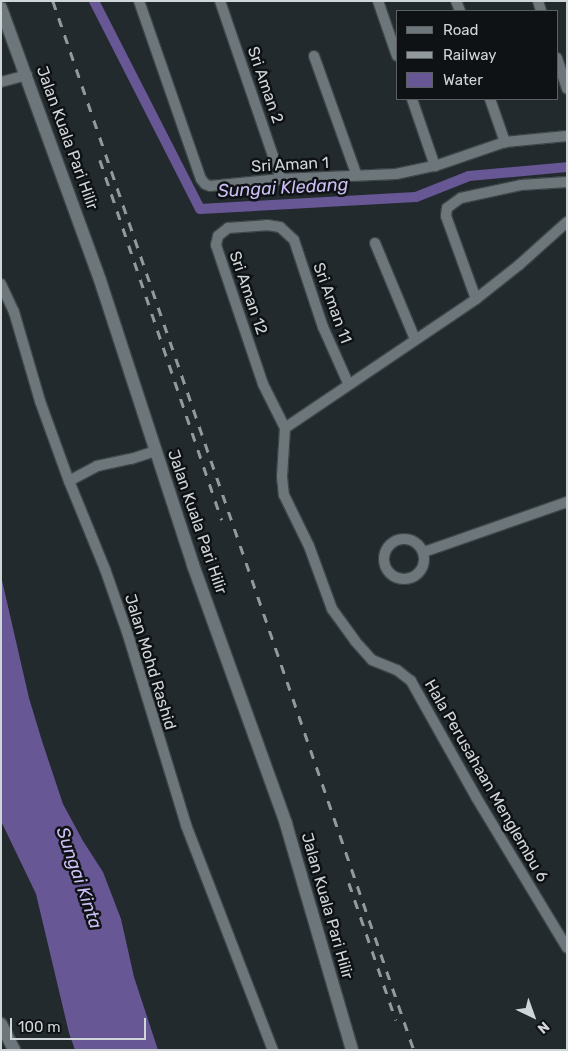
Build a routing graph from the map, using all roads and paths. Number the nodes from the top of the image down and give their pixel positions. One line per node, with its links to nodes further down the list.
1 (139, 1): 17 (street, Sri Aman 1)
2 (220, 1): 17 (street, Sri Aman 2)
3 (378, 1): 5 (street)
4 (1, 8): 8 (street, Jalan Kuala Pari Hilir)
5 (396, 53)
6 (314, 56): 16 (street)
7 (558, 61): 10 (street)
8 (27, 75): 9 (street); 27 (street, Jalan Kuala Pari Hilir)
9 (1, 82)
10 (567, 88)
11 (412, 100): 15 (street)
12 (490, 100): 14 (street)
13 (567, 136): 14 (street, Sri Aman 1)
14 (505, 142): 15 (street, Sri Aman 1)
15 (435, 166): 16 (street, Sri Aman 1)
16 (357, 176): 17 (street, Sri Aman 1)
17 (281, 179)
18 (567, 182): 23 (street)
19 (567, 222): 23 (street)
20 (288, 233): 25 (street, Sri Aman 11); 26 (street, Sri Aman 12)
21 (375, 243): 24 (street)
22 (1, 284): 28 (street, Jalan Mohd Rashid)
23 (476, 299): 24 (street)
24 (415, 339): 25 (street)
25 (348, 384): 26 (street)
26 (285, 428): 31 (street, Hala Perusahaan Menglembu 6)
27 (155, 450): 28 (street); 35 (street, Jalan Kuala Pari Hilir)
28 (69, 481): 34 (street, Jalan Mohd Rashid)
29 (567, 502): 30 (street)
30 (424, 552): 30 (street)
31 (567, 948)
32 (1, 1024): 33 (street)
33 (14, 1050)
34 (273, 1050)
35 (352, 1050)

